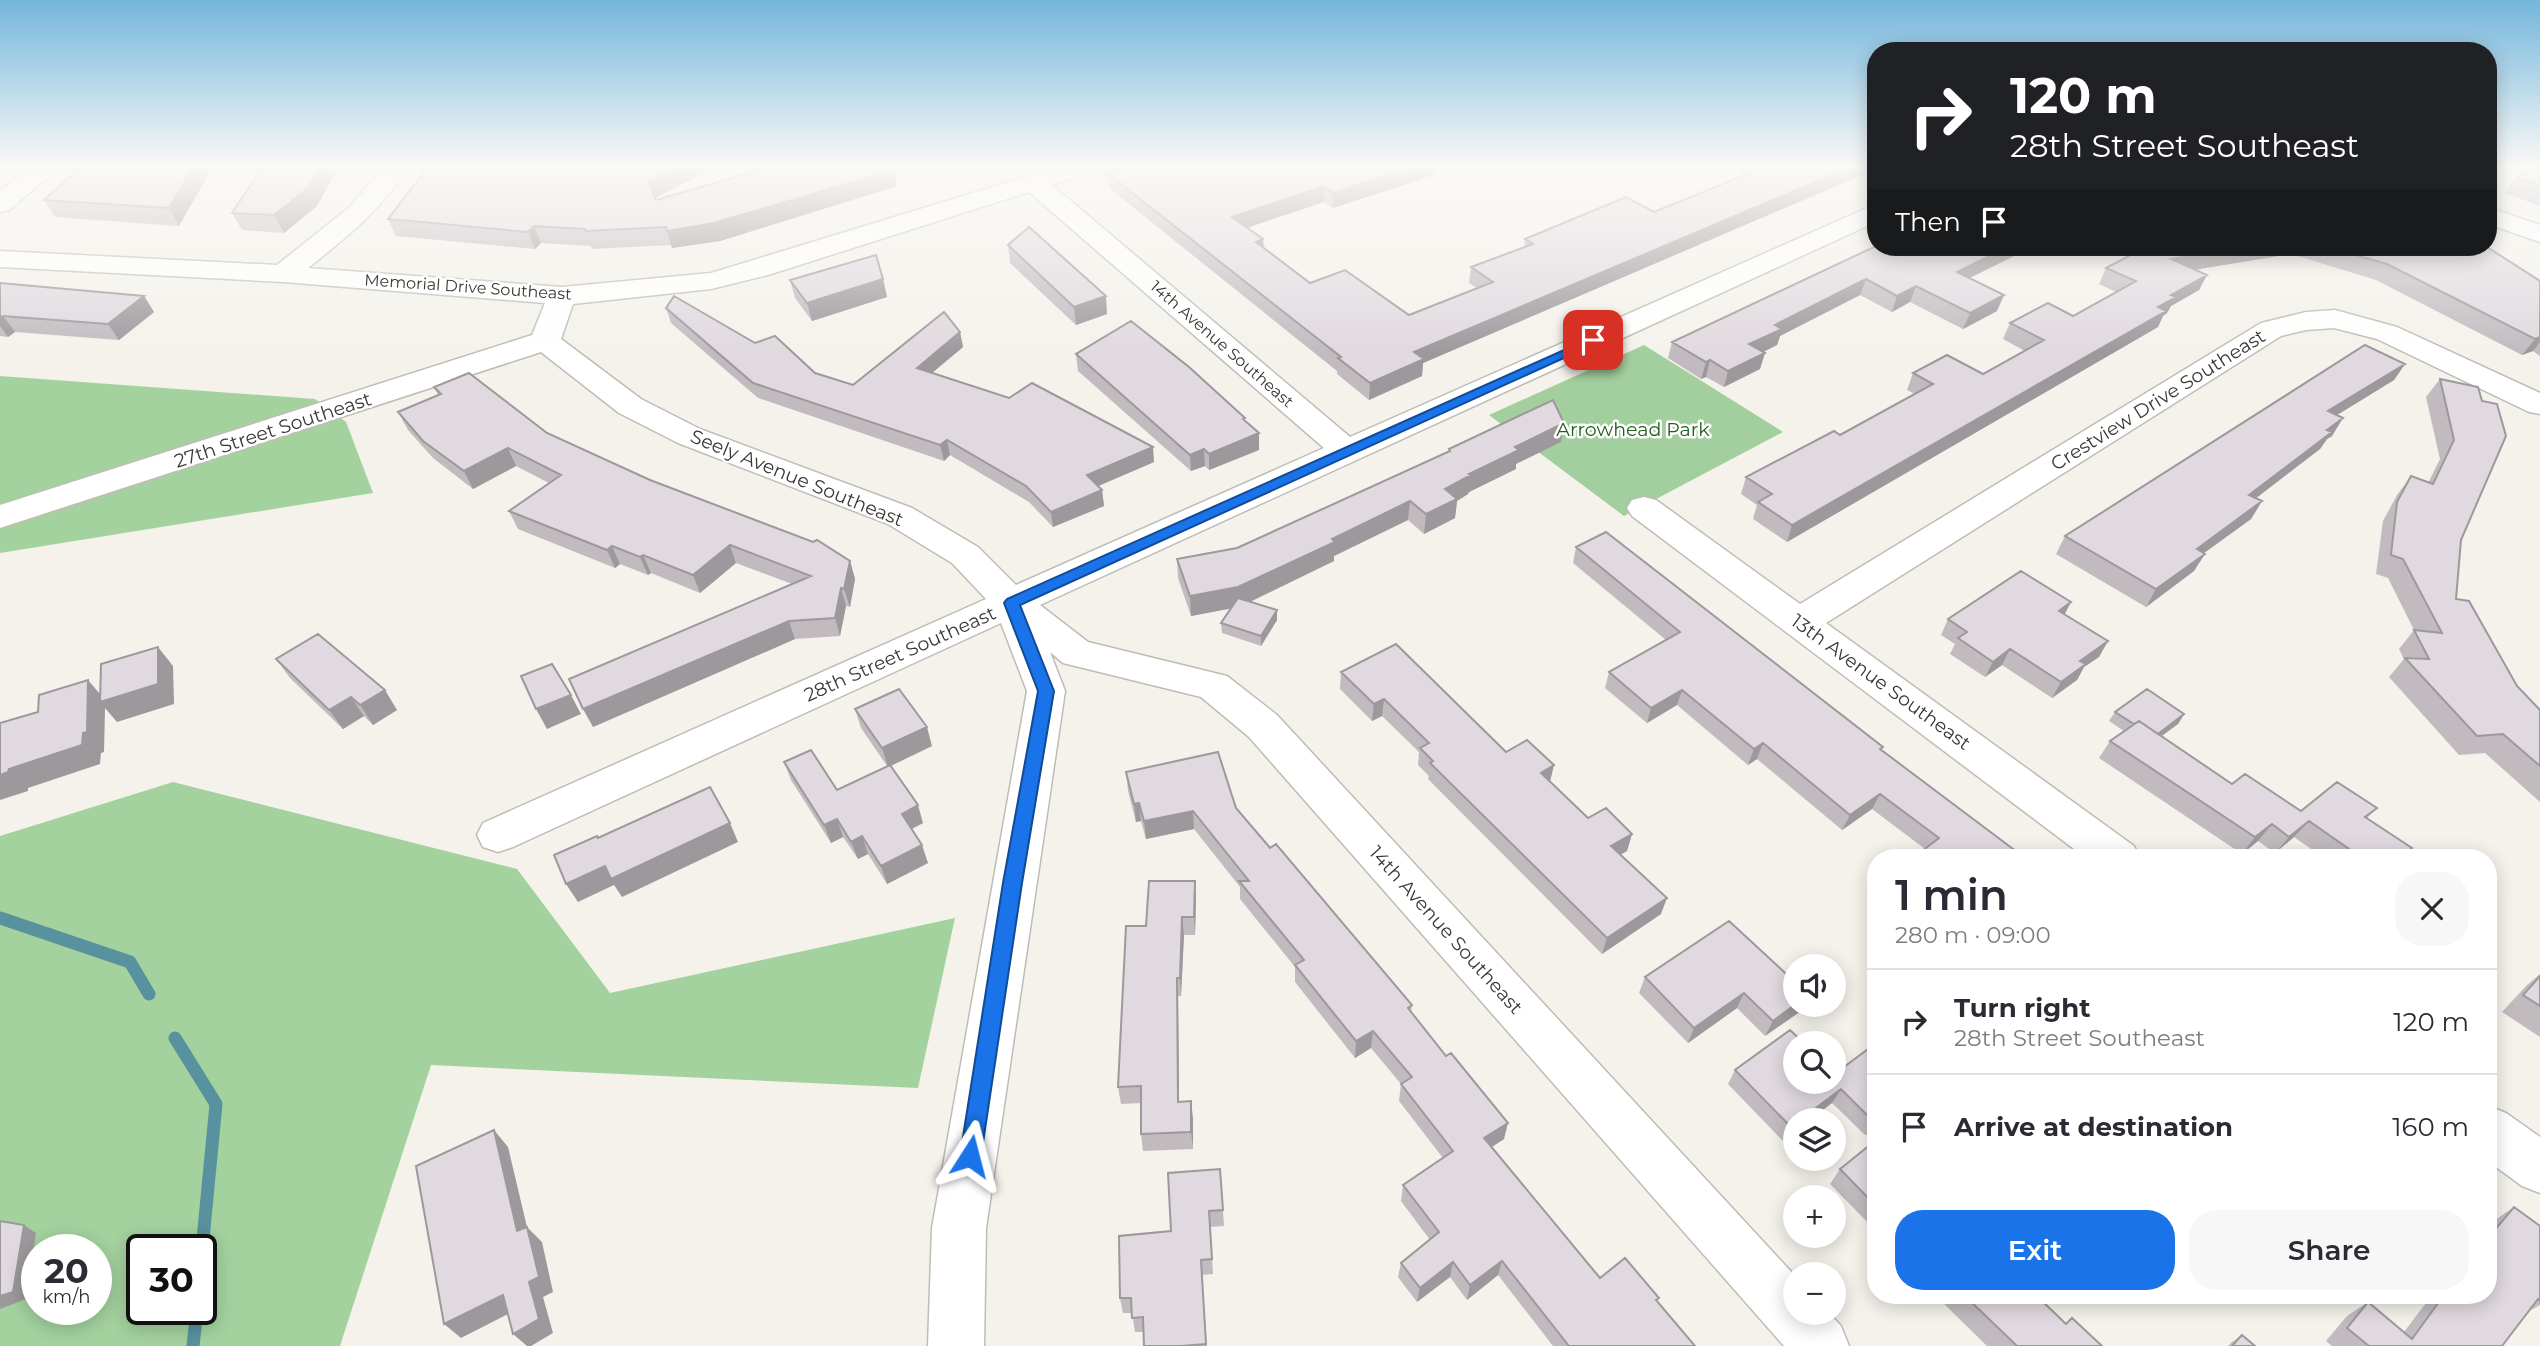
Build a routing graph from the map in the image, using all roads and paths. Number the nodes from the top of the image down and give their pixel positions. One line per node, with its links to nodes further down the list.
1 (337, 229): 6 (street)
2 (887, 229): 7 (street, Memorial Drive Southeast)
3 (1088, 229): 10 (street, 14th Avenue Southeast)
4 (1839, 229): 10 (street, 28th Street Southeast)
5 (0, 259): 6 (street, Memorial Drive Southeast)
6 (283, 274): 7 (street, Memorial Drive Southeast)
7 (562, 296): 8 (street)
8 (545, 341): 12 (street, 27th Street Southeast); 13 (street, Seely Avenue Southeast)
9 (2540, 405): 14 (street, Crestview Drive Southeast)
10 (1347, 451): 13 (street, 28th Street Southeast)
11 (1644, 508): 14 (street, 13th Avenue Southeast)
12 (0, 517)
13 (1012, 603): 15 (street, 28th Street Southeast); 19 (street, Seely Avenue Southeast); 20 (street, 14th Avenue Southeast)
14 (1799, 622): 16 (street, 13th Avenue Southeast)
15 (498, 835)
16 (2107, 849)
17 (2497, 1137): 18 (street)
18 (2540, 1168)
19 (956, 1346)
20 (1821, 1346)

